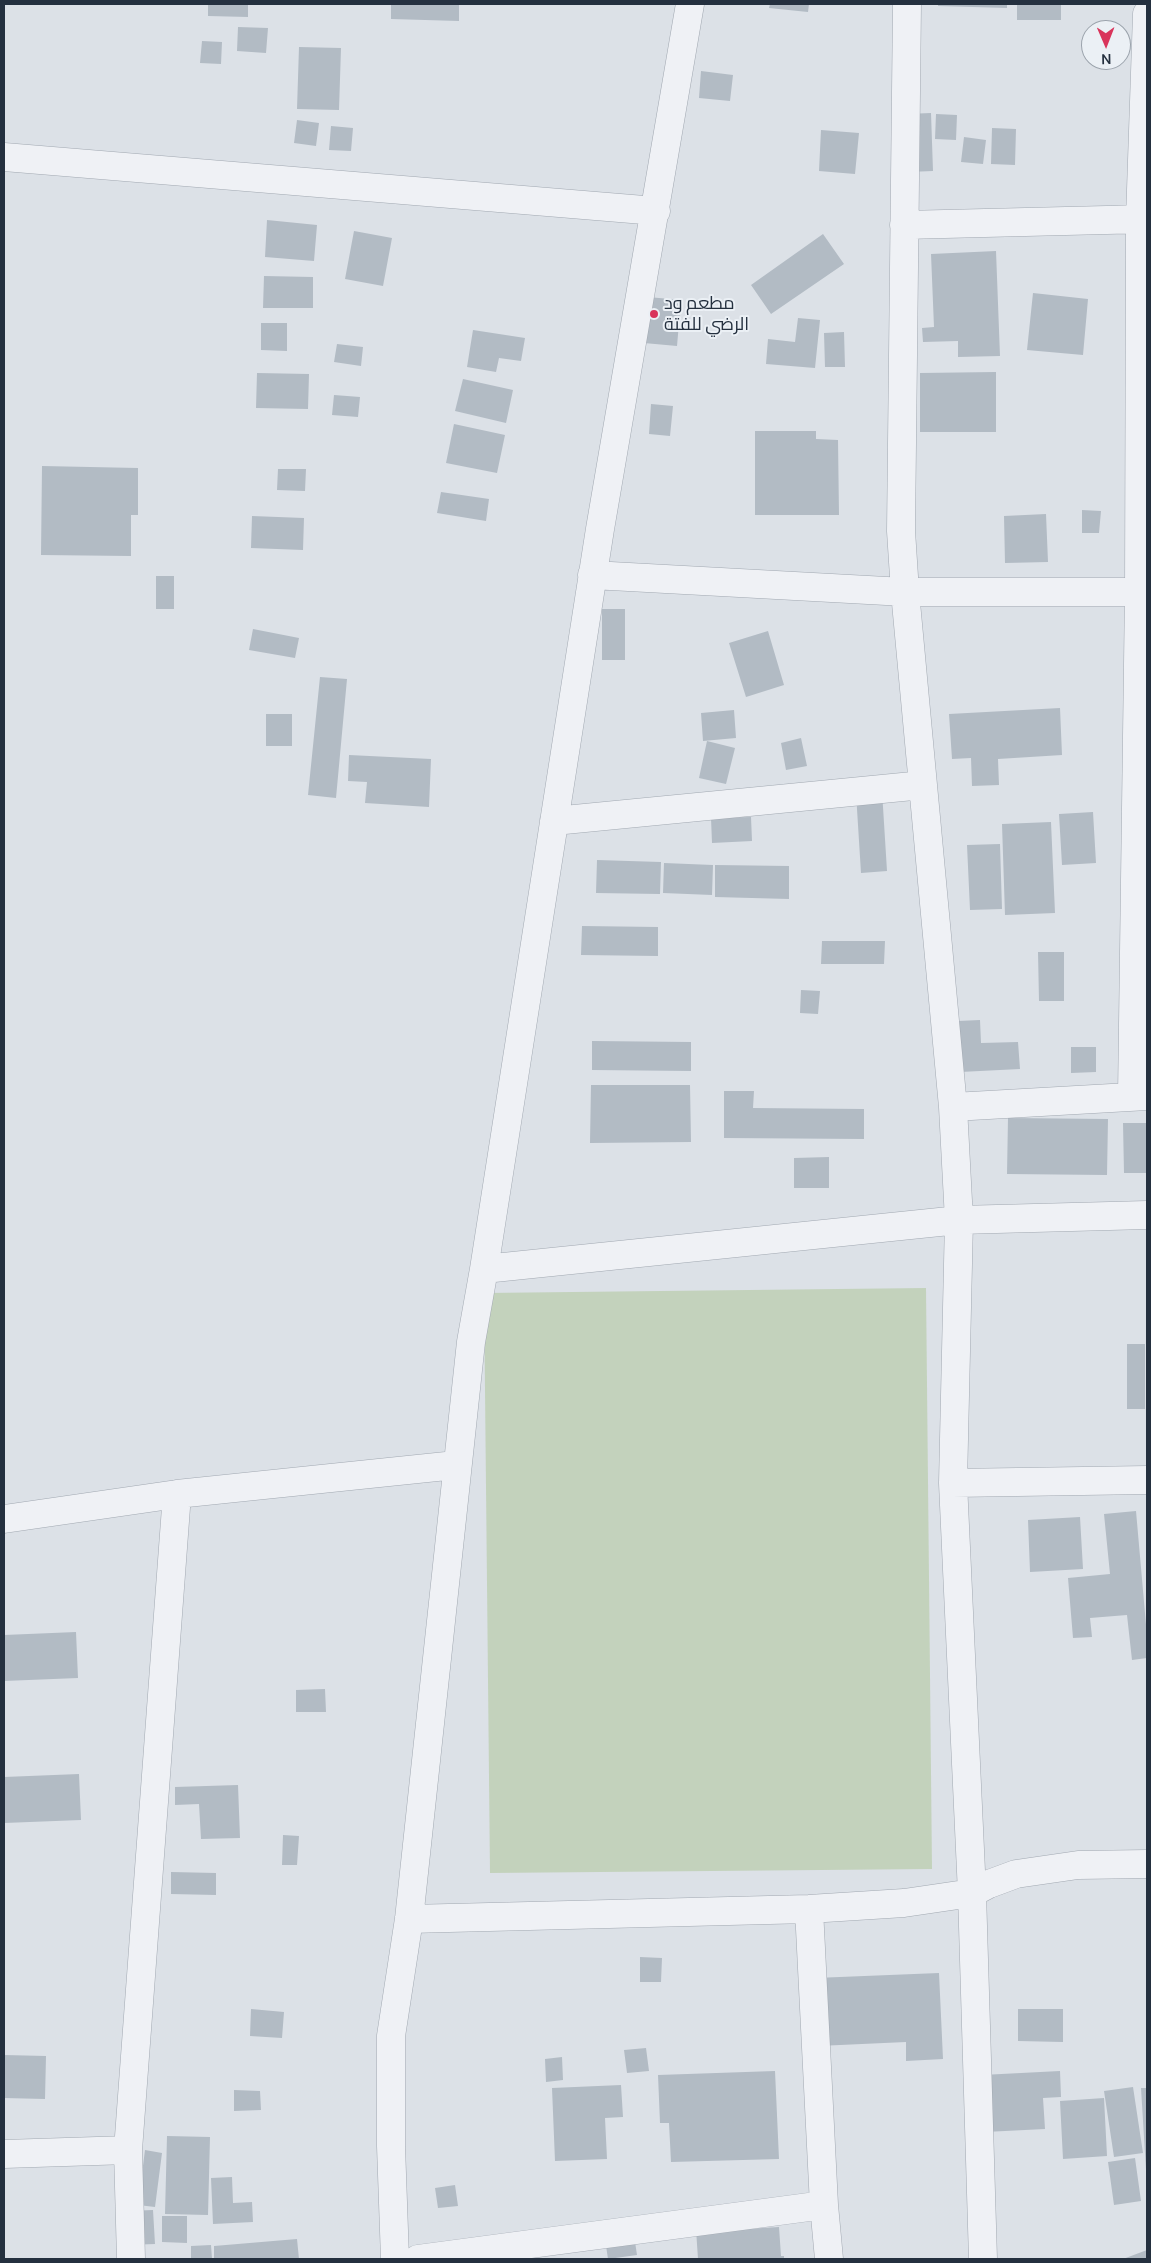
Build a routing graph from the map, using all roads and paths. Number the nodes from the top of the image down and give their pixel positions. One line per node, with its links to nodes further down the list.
1 (690, 4): 5 (street)
2 (907, 4): 7 (street)
3 (1147, 14): 6 (street)
4 (4, 157): 5 (street)
5 (656, 211): 8 (street)
6 (1144, 219): 7 (street); 10 (street)
7 (904, 225): 9 (street)
8 (592, 575): 9 (street); 12 (street)
9 (905, 592): 10 (street); 11 (street)
10 (1143, 592): 13 (street)
11 (923, 785): 12 (street); 14 (street)
12 (554, 821): 17 (street)
13 (1140, 1096): 14 (street)
14 (953, 1106): 16 (street)
15 (1147, 1215): 16 (street)
16 (959, 1220): 17 (street); 20 (street)
17 (484, 1269): 18 (street)
18 (456, 1465): 21 (street); 26 (street)
19 (1147, 1480): 20 (street)
20 (953, 1482): 24 (street)
21 (177, 1494): 22 (street); 27 (street)
22 (4, 1519)
23 (1147, 1864): 24 (street)
24 (972, 1893): 25 (street); 34 (street)
25 (809, 1909): 26 (street); 29 (street)
26 (408, 1919): 31 (street)
27 (128, 2150): 28 (street); 30 (street)
28 (4, 2154)
29 (824, 2205): 32 (street); 33 (street)
30 (131, 2259)
31 (395, 2259)
32 (418, 2259)
33 (829, 2259)
34 (983, 2259)

